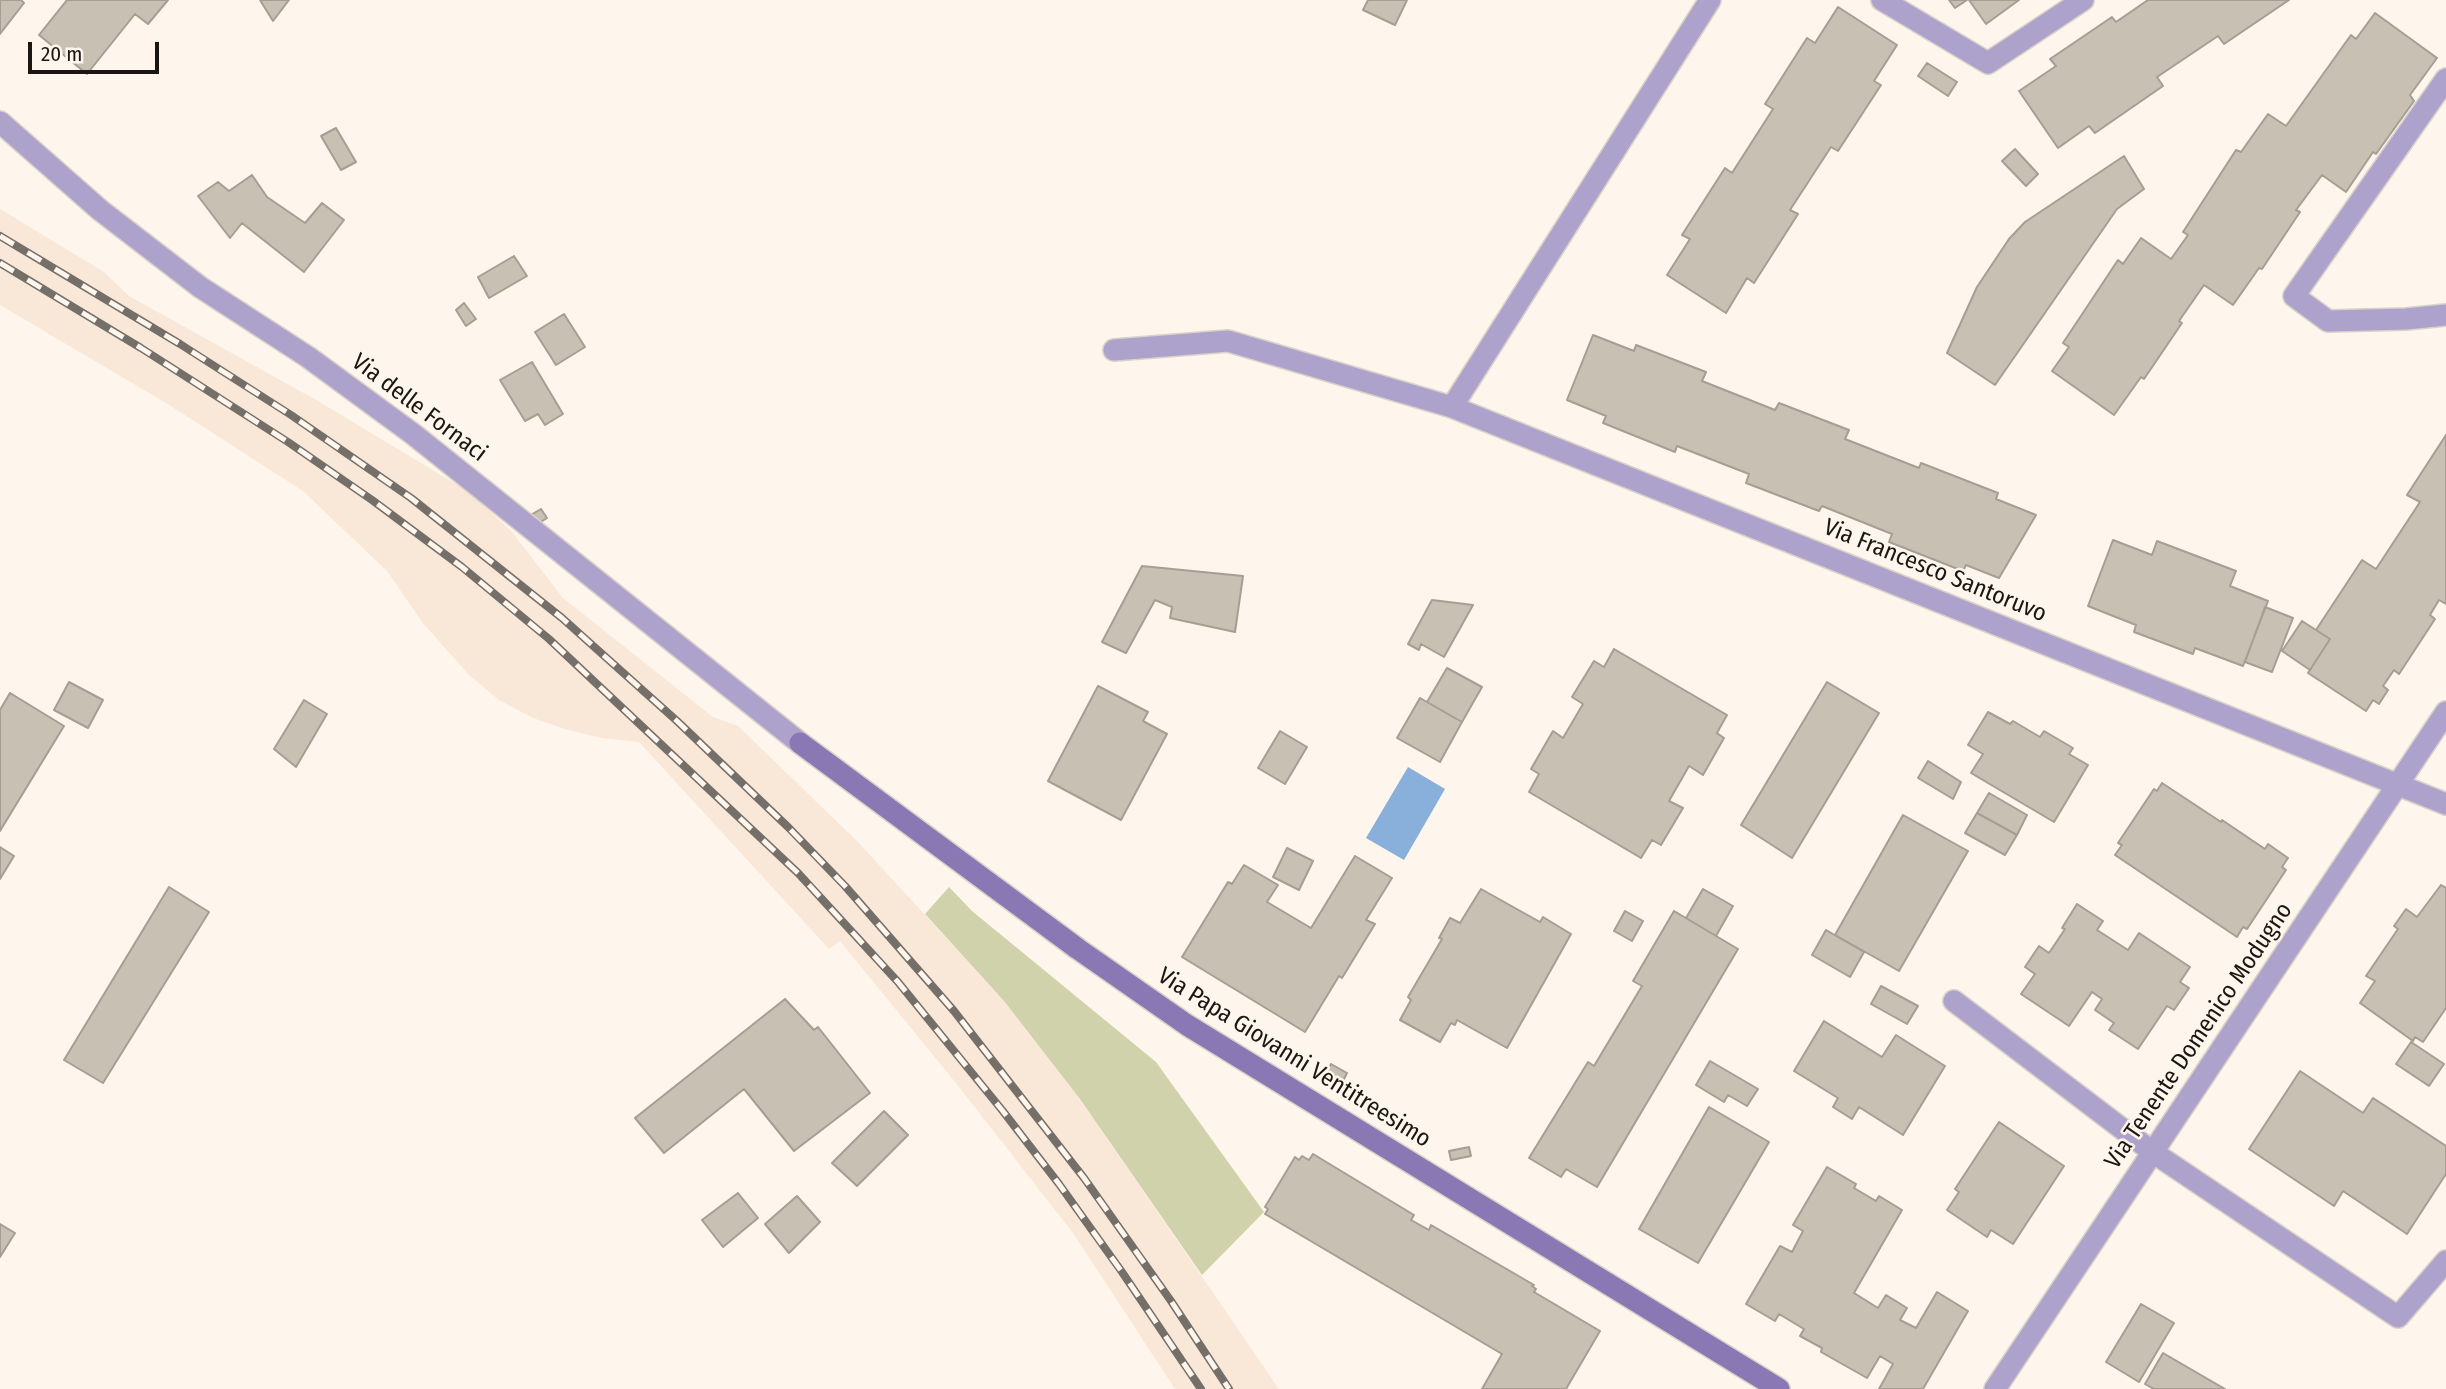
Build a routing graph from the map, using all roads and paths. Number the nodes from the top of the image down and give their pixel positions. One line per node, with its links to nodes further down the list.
1 (1710, 0): 8 (street)
2 (1882, 0): 3 (street)
3 (2083, 0)
4 (2446, 79): 6 (street)
5 (0, 122): 10 (street, Via delle Fornaci)
6 (2446, 316)
7 (1114, 350): 8 (street, Via Francesco Santoruvo)
8 (1452, 407): 11 (street, Via Francesco Santoruvo)
9 (2446, 712): 11 (street, Via Tenente Domenico Modugno)
10 (800, 743): 16 (street, Via Papa Giovanni Ventitreesimo)
11 (2398, 784): 12 (street, Via Francesco Santoruvo); 14 (street, Via Tenente Domenico Modugno)
12 (2446, 804)
13 (1954, 1001): 14 (street)
14 (2154, 1153): 15 (street); 17 (street, Via Tenente Domenico Modugno)
15 (2446, 1261)
16 (1779, 1389)
17 (1996, 1389)

